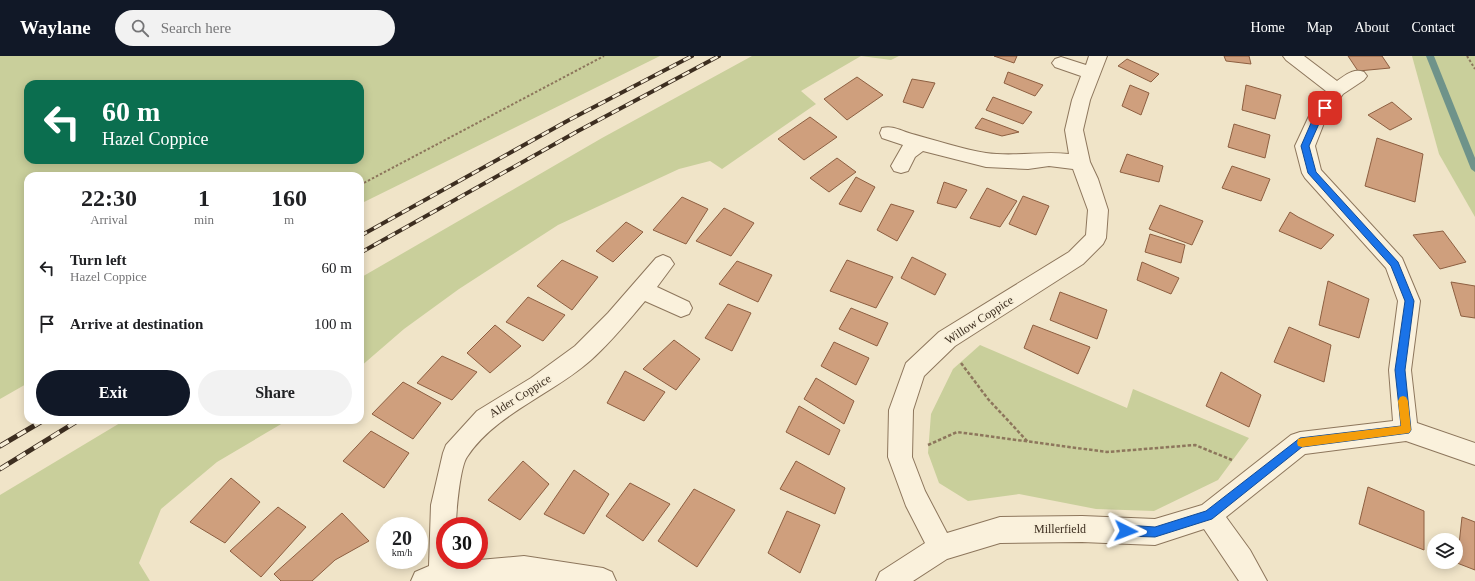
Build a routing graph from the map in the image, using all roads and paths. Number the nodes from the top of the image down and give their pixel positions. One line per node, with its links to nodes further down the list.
1 (604, 56): 13 (path)
2 (1292, 56): 8 (street)
3 (1467, 56): 6 (path)
4 (1060, 63): 5 (street, Willow Coppice)
5 (1095, 64): 11 (street, Willow Coppice)
6 (1475, 69)
7 (1358, 76): 8 (street)
8 (1337, 90): 18 (street)
9 (889, 133): 10 (street)
10 (921, 142): 11 (street); 12 (street)
11 (1080, 162): 17 (street, Willow Coppice)
12 (901, 166)
13 (364, 183)
14 (663, 264): 15 (street, Alder Coppice)
15 (642, 290): 16 (street); 25 (street, Alder Coppice)
16 (681, 308)
17 (947, 339): 19 (path); 21 (street, Willow Coppice)
18 (1406, 430): 20 (street, Millerfield); 22 (street, Millerfield)
19 (1028, 442): 21 (path); 22 (path)
20 (1475, 454)
21 (900, 457): 24 (street, Willow Coppice)
22 (1263, 472): 23 (street, Millerfield)
23 (1209, 515): 24 (street, Millerfield); 28 (street)
24 (941, 548): 27 (street, Millerfield)
25 (433, 578): 26 (street)
26 (603, 581)
27 (889, 581)
28 (1254, 581)

